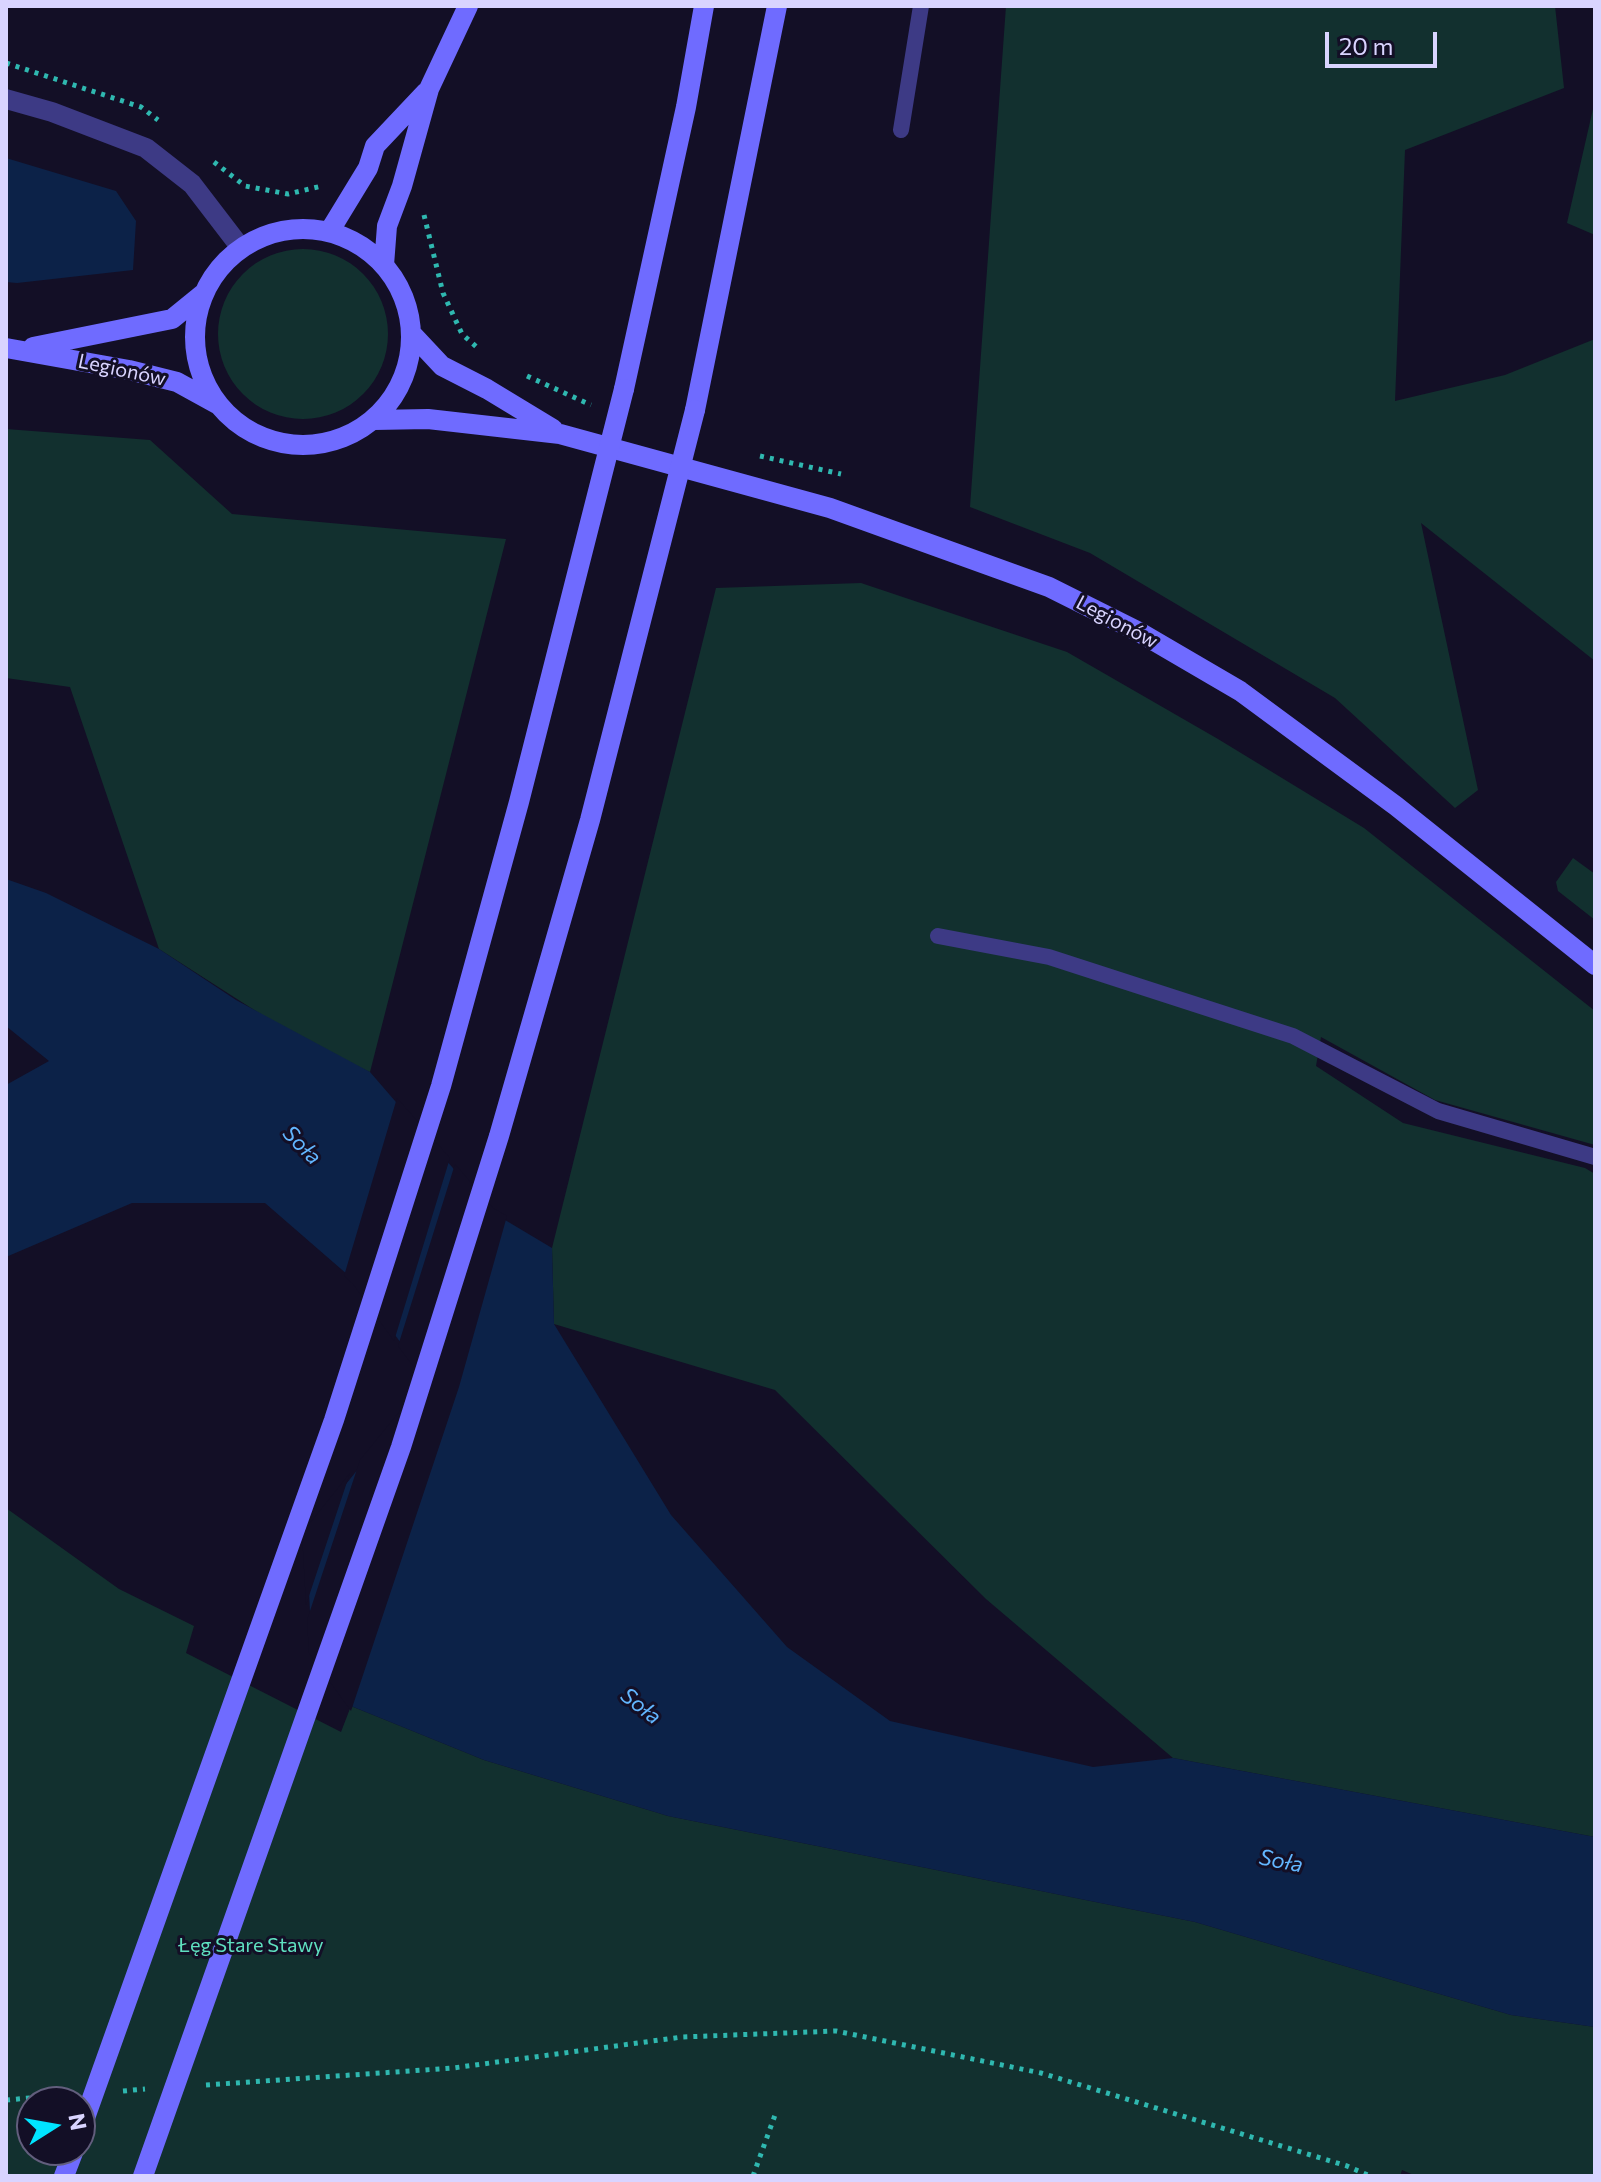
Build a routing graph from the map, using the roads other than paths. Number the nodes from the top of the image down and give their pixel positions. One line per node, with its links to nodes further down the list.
1 (468, 6): 5 (main road)
2 (704, 6): 20 (main road, bridge)
3 (777, 6): 21 (main road, bridge)
4 (921, 6): 7 (lane)
5 (429, 89): 8 (main road); 10 (main road)
6 (6, 99): 9 (street)
7 (901, 130)
8 (329, 232): 9 (main road); 10 (main road)
9 (241, 248): 11 (main road)
10 (384, 265): 12 (main road)
11 (204, 293): 13 (main road, Legionów); 14 (main road)
12 (412, 334): 15 (main road); 16 (main road, Legionów)
13 (14, 349): 14 (main road, Legionów)
14 (218, 404): 15 (main road)
15 (374, 420): 16 (main road, Legionów)
16 (560, 434): 18 (main road, Legionów)
17 (938, 936): 19 (lane)
18 (1595, 965)
19 (1595, 1157)
20 (96, 2087)
21 (143, 2176)

